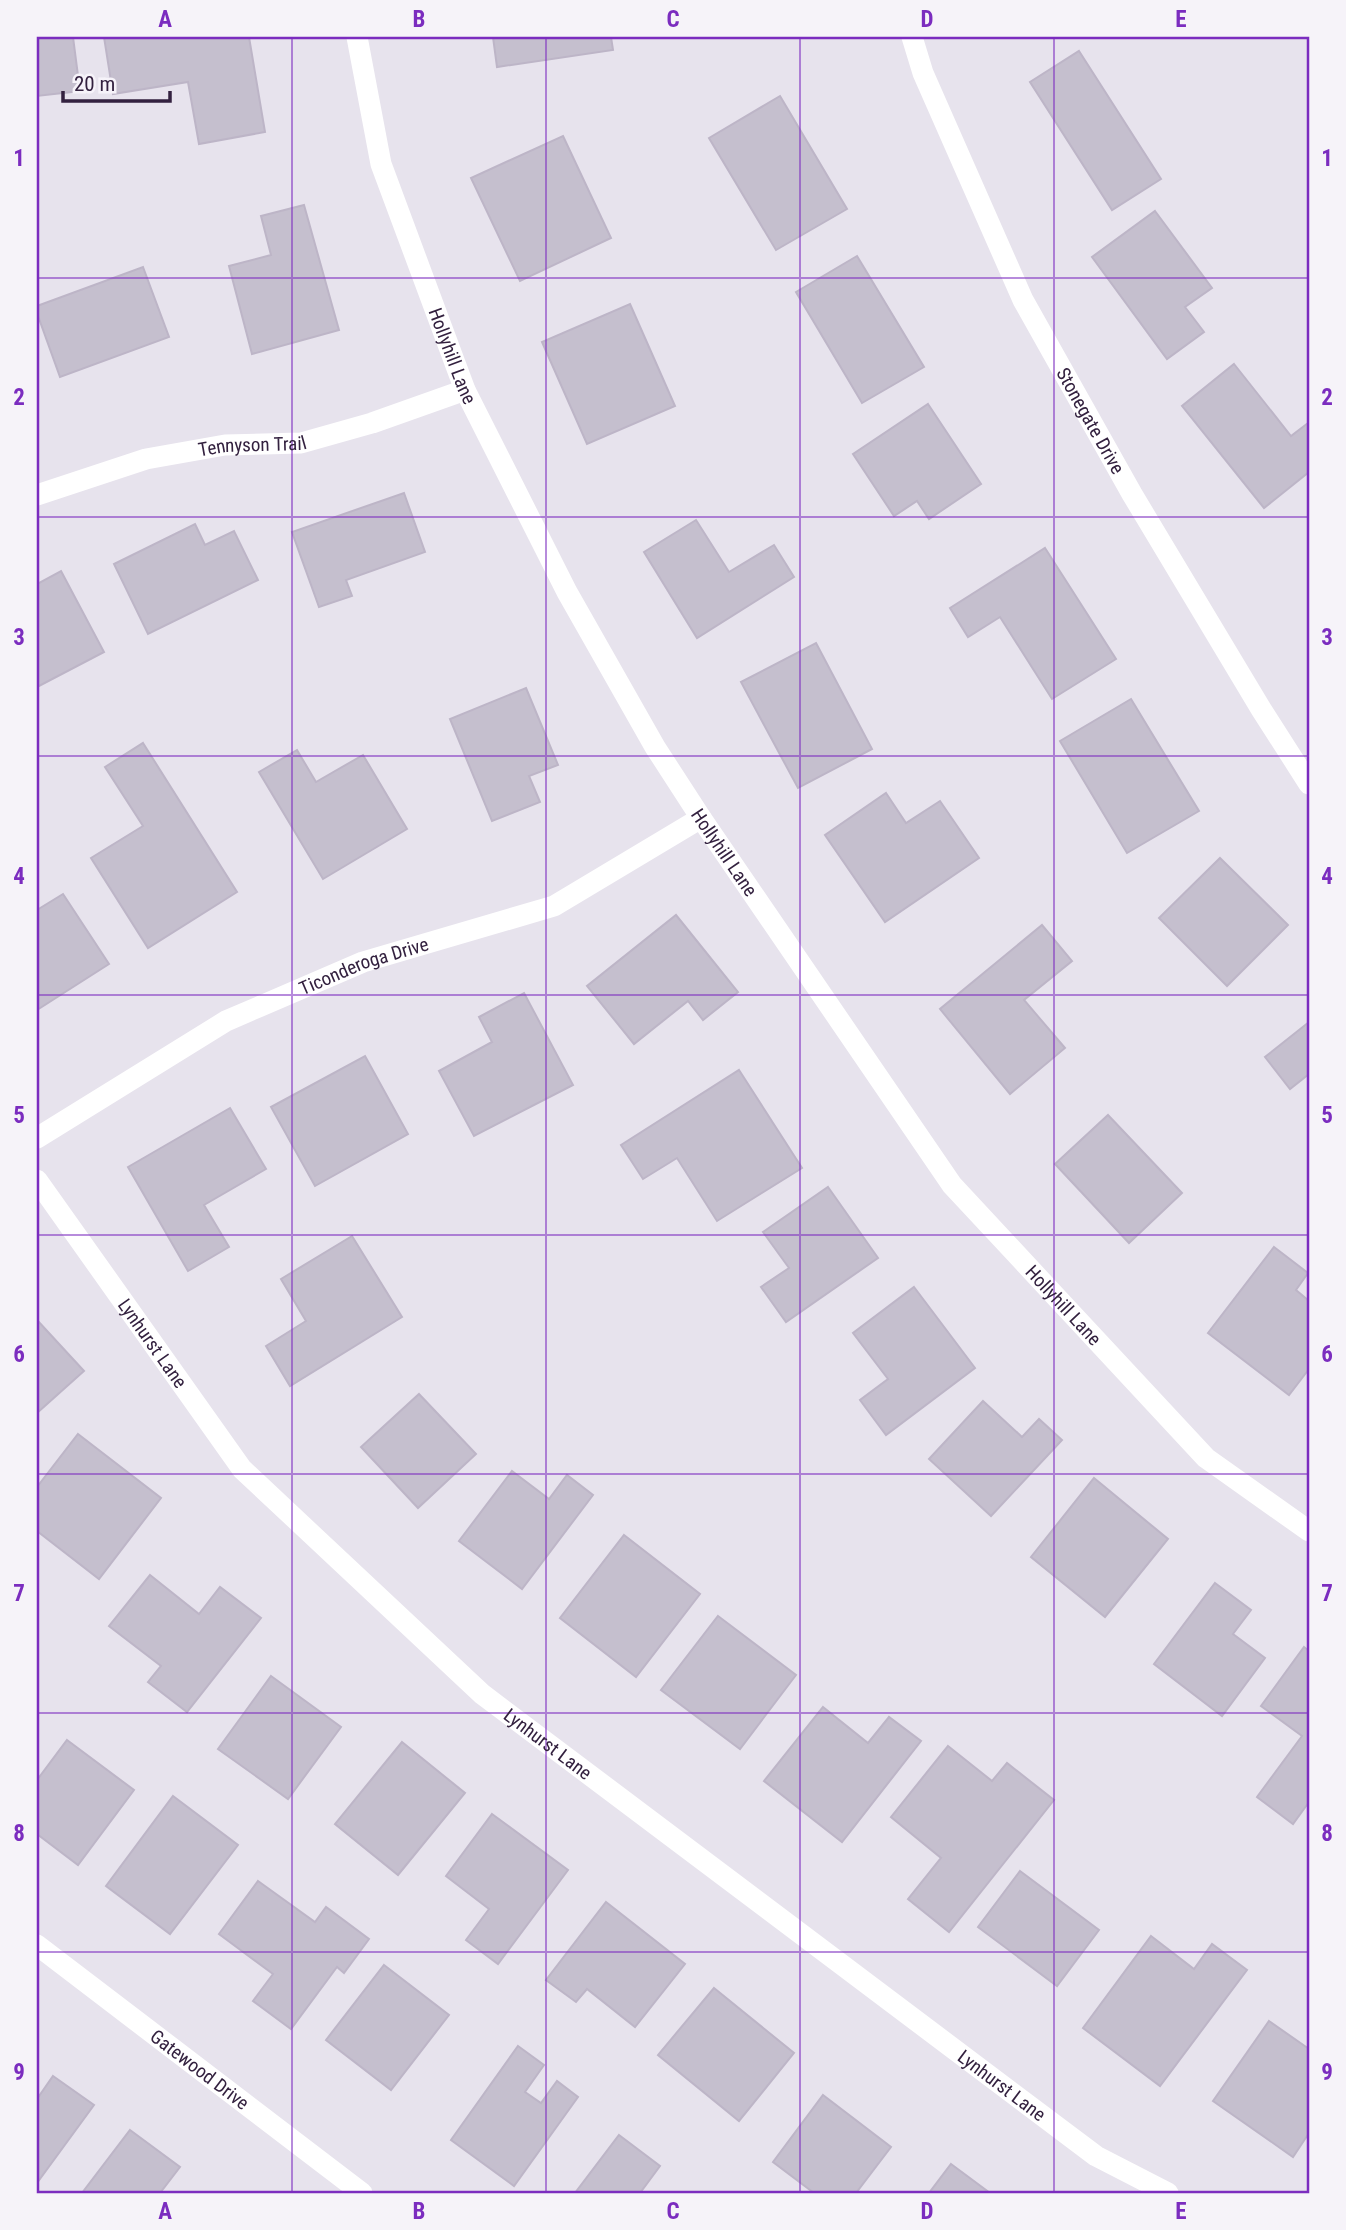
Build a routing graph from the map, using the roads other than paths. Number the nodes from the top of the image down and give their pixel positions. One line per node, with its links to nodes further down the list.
1 (357, 37): 3 (street, Hollyhill Lane)
2 (912, 37): 5 (street, Stonegate Drive)
3 (465, 390): 4 (street, Tennyson Trail); 6 (street, Hollyhill Lane)
4 (37, 495)
5 (1309, 784)
6 (701, 818): 7 (street, Ticonderoga Drive); 9 (street, Hollyhill Lane)
7 (37, 1138)
8 (37, 1180): 12 (street, Lynhurst Lane)
9 (1309, 1531)
10 (37, 1945): 11 (street, Gatewood Drive)
11 (362, 2193)
12 (1168, 2193)

